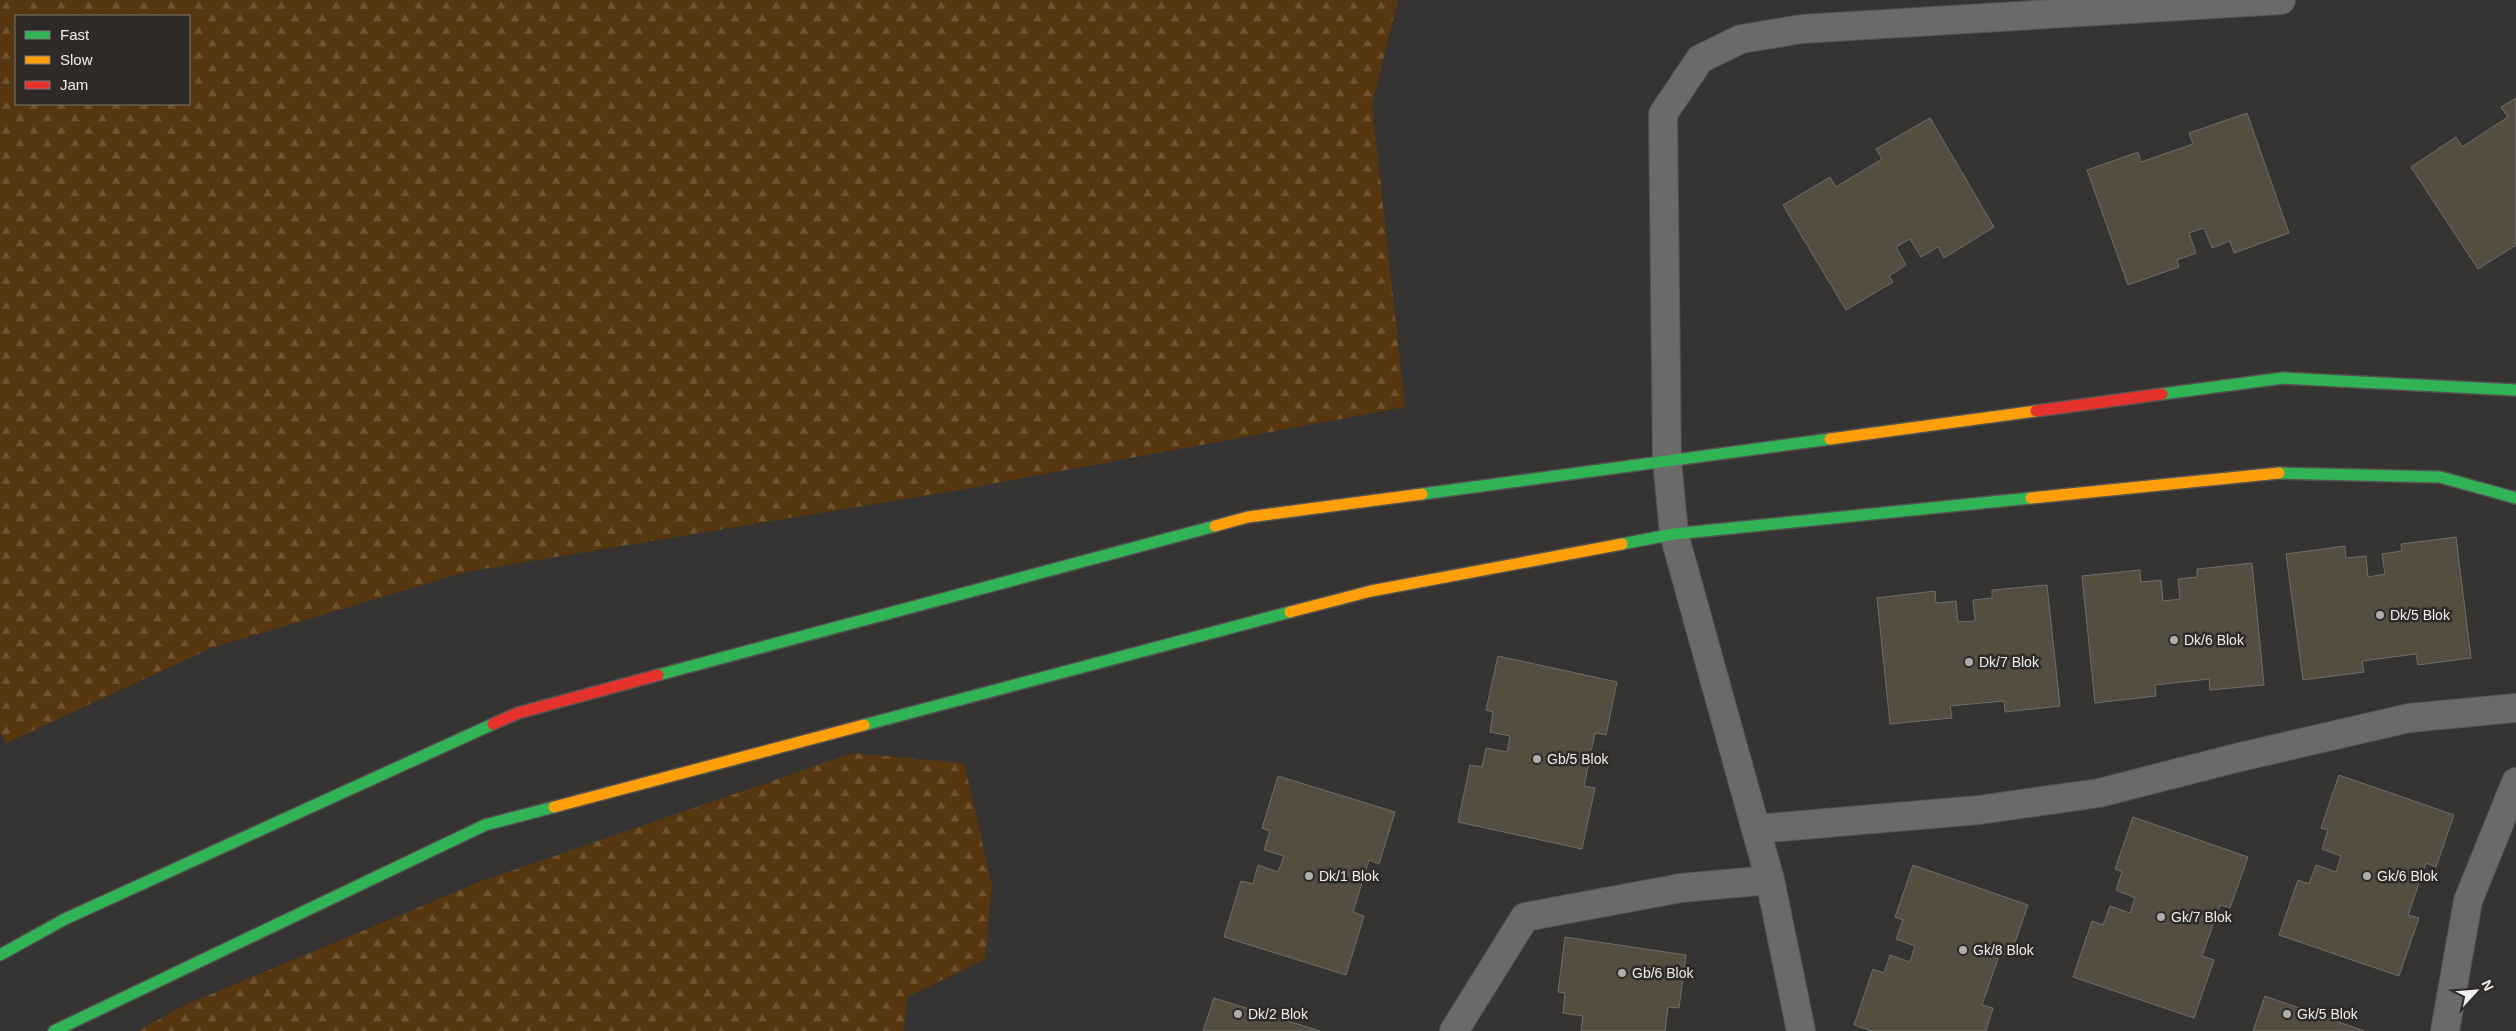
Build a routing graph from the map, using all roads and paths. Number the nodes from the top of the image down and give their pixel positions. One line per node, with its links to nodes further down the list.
1 (2280, 0): 3 (street)
2 (2516, 390): 3 (street)
3 (1667, 460): 5 (street); 10 (street)
4 (2516, 498): 5 (street)
5 (1674, 534): 8 (street); 11 (street)
6 (2516, 708): 8 (street)
7 (2516, 782): 14 (street)
8 (1756, 829): 9 (street)
9 (1770, 880): 12 (street); 13 (street)
10 (0, 955)
11 (54, 1031)
12 (1454, 1031)
13 (1801, 1031)
14 (2445, 1031)

